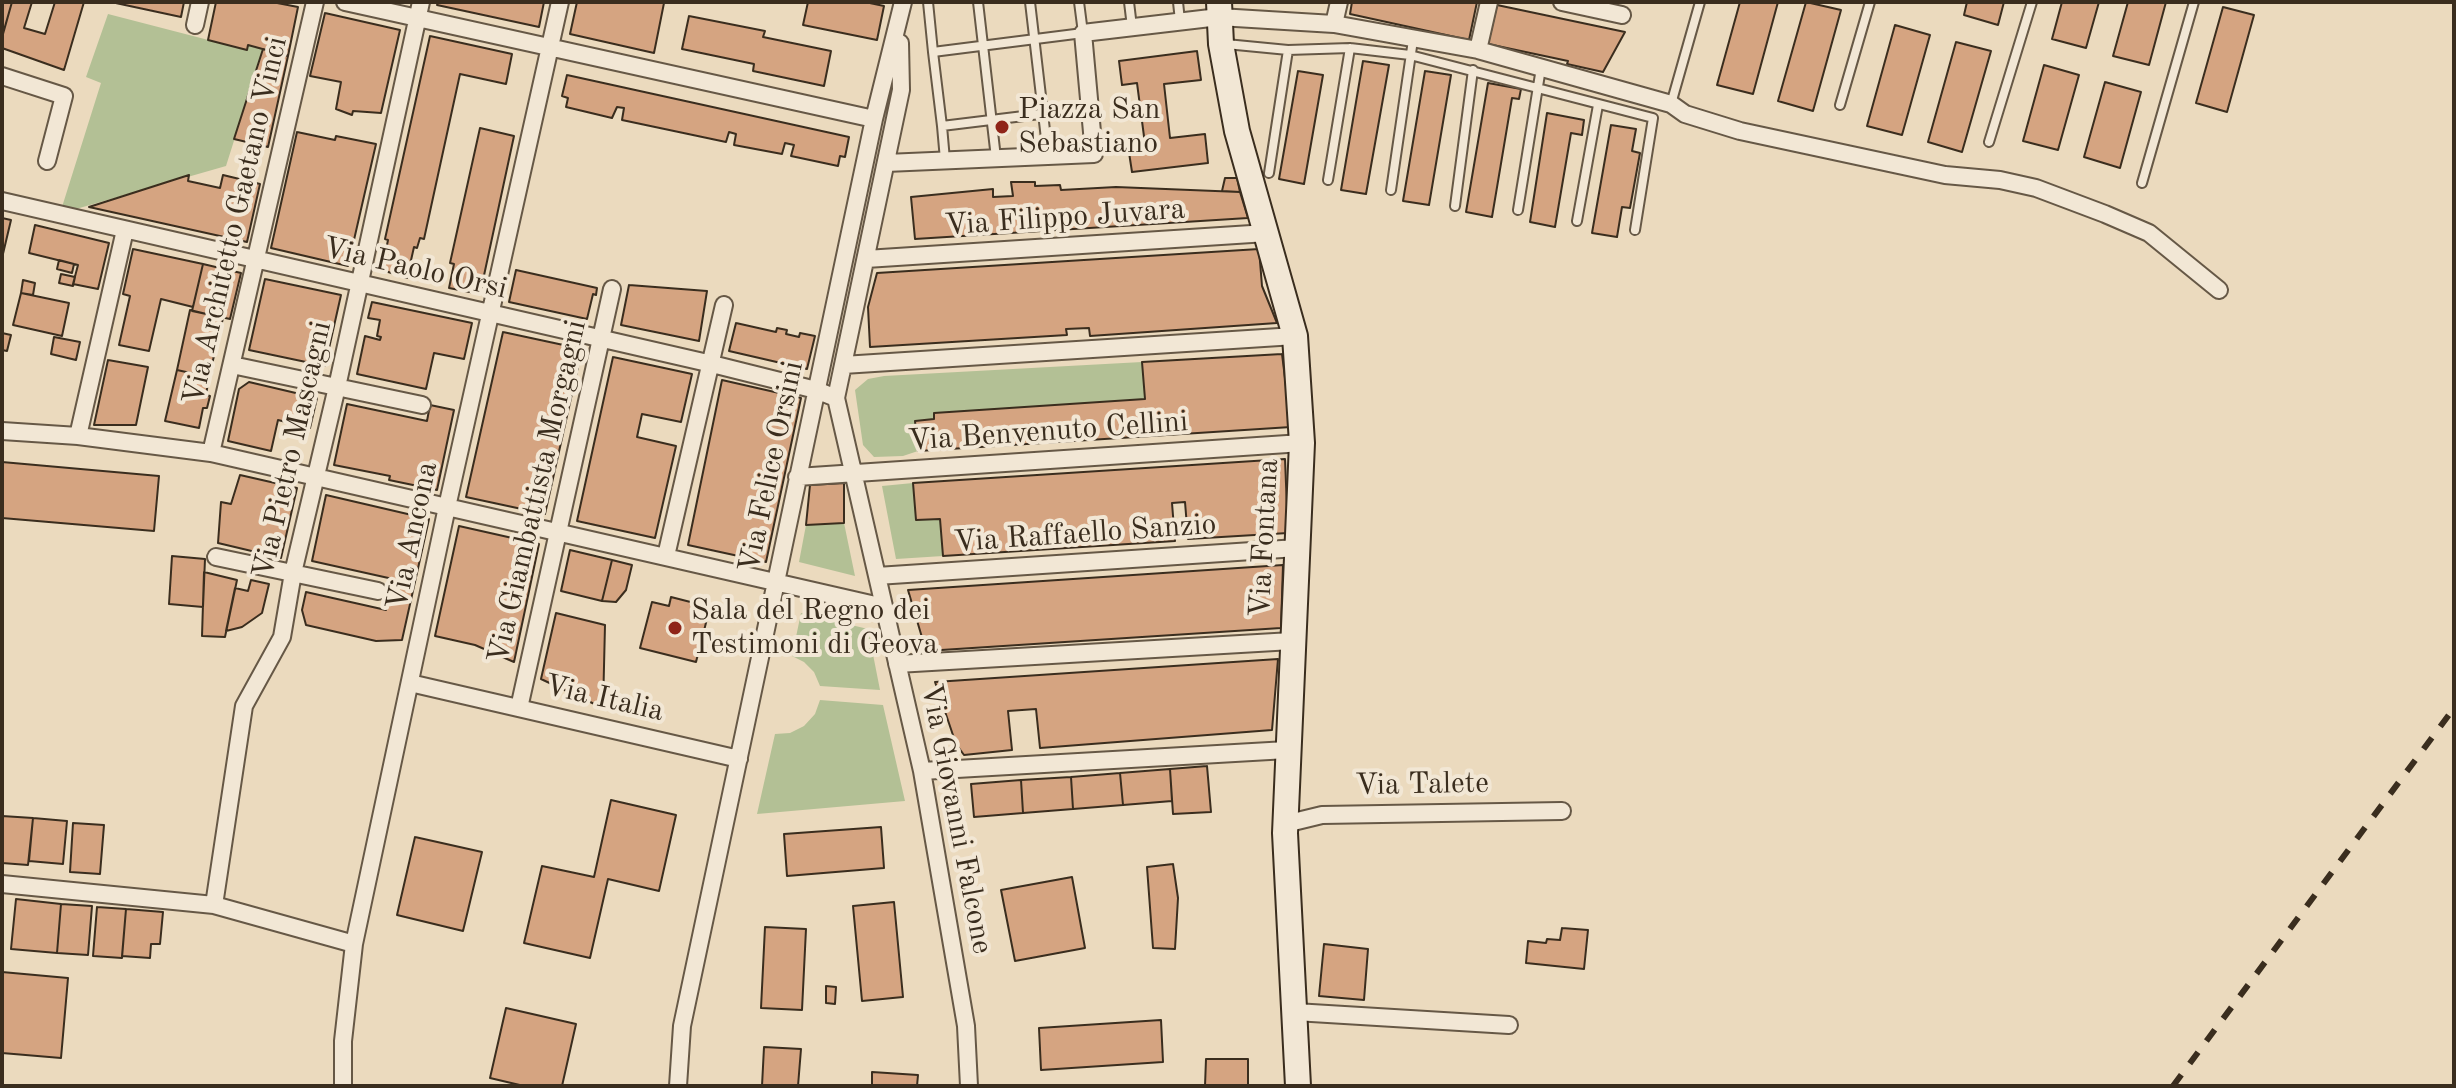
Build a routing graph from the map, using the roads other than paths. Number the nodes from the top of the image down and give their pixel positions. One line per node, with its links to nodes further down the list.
1 (200, 2): 25 (street)
2 (315, 2): 67 (street, Via Architetto Gaetano Vinci)
3 (345, 2): 19 (street)
4 (560, 2): 31 (street, Via Ancona)
5 (903, 2): 22 (street, Via Felice Orsini)
6 (928, 2): 36 (lane)
7 (978, 2): 30 (lane)
8 (1030, 2): 28 (lane)
9 (1079, 2): 27 (lane)
10 (1129, 2): 26 (lane)
11 (1178, 2): 23 (lane)
12 (1339, 2): 24 (street)
13 (1489, 2): 35 (street)
14 (1562, 2): 21 (street)
15 (1700, 2): 41 (lane)
16 (1870, 2): 43 (lane)
17 (2032, 2): 49 (lane)
18 (2194, 2): 57 (lane)
19 (419, 10): 31 (street); 68 (street, Via Pietro Mascagni)
20 (1219, 10): 23 (street); 24 (street); 29 (street, Via Fontana)
21 (1622, 15)
22 (900, 21): 46 (street, Via Felice Orsini); 54 (street)
23 (1180, 22): 26 (street)
24 (1334, 24): 33 (street)
25 (195, 25)
26 (1132, 27): 27 (street)
27 (1083, 33): 28 (lane); 44 (street)
28 (1034, 39): 30 (lane); 45 (lane)
29 (1221, 44): 34 (lane); 65 (street, Via Fontana)
30 (983, 46): 36 (lane); 47 (lane)
31 (550, 47): 46 (street); 72 (street, Via Ancona)
32 (1350, 48): 33 (lane); 34 (lane); 56 (lane)
33 (1411, 48): 35 (street); 38 (lane); 58 (lane)
34 (1288, 50): 55 (lane)
35 (1478, 50): 37 (street)
36 (933, 52): 48 (lane)
37 (1541, 68): 40 (lane); 41 (street)
38 (1473, 70): 40 (lane); 60 (lane)
39 (2, 76): 53 (street)
40 (1538, 88): 42 (lane); 61 (lane)
41 (1671, 104): 70 (street)
42 (1598, 105): 62 (lane); 64 (lane)
43 (1840, 105)
44 (1090, 108): 45 (lane); 50 (street)
45 (1043, 114): 47 (lane); 50 (lane)
46 (874, 119): 79 (street, Via Felice Orsini)
47 (992, 120): 48 (lane); 51 (lane)
48 (942, 126): 52 (lane)
49 (1989, 142)
50 (1048, 156): 51 (street)
51 (996, 158): 52 (street)
52 (945, 160): 54 (street)
53 (47, 161)
54 (886, 163): 66 (street)
55 (1269, 173)
56 (1328, 180)
57 (2142, 183)
58 (1391, 190)
59 (9, 204): 63 (street, Via Paolo Orsi)
60 (1455, 206)
61 (1518, 210)
62 (1577, 221)
63 (125, 230): 67 (street, Via Paolo Orsi); 83 (street)
64 (1635, 230)
65 (1267, 233): 66 (street, Via Filippo Juvara); 73 (street, Via Fontana)
66 (866, 259): 77 (street)
67 (256, 262): 68 (street, Via Paolo Orsi); 76 (street, Via Architetto Gaetano Vinci)
68 (358, 285): 72 (street, Via Paolo Orsi); 78 (street, Via Pietro Mascagni)
69 (612, 289): 74 (street, Via Giambattista Morgagni)
70 (2219, 290)
71 (724, 305): 75 (street)
72 (490, 315): 74 (street, Via Paolo Orsi); 89 (street, Via Ancona)
73 (1295, 336): 77 (street); 84 (street, Via Fontana)
74 (602, 340): 75 (street, Via Paolo Orsi); 90 (street, Via Giambattista Morgagni)
75 (712, 364): 79 (street, Via Paolo Orsi); 92 (street)
76 (232, 365): 78 (street); 85 (street, Via Architetto Gaetano Vinci)
77 (843, 365): 80 (street)
78 (337, 387): 81 (street); 88 (street, Via Pietro Mascagni)
79 (816, 390): 80 (street); 87 (street, Via Felice Orsini)
80 (836, 398): 86 (street, Via Giovanni Falcone)
81 (422, 405)
82 (2, 431): 83 (street)
83 (78, 436): 85 (street)
84 (1302, 443): 86 (street, Via Benvenuto Cellini); 91 (street, Via Fontana)
85 (211, 453): 88 (street)
86 (853, 473): 87 (street, Via Benvenuto Cellini); 95 (street, Via Giovanni Falcone)
87 (797, 477): 96 (street, Via Felice Orsini)
88 (315, 478): 89 (street); 94 (street, Via Pietro Mascagni)
89 (447, 507): 90 (street); 101 (street, Via Ancona)
90 (558, 532): 92 (street); 102 (street, Via Giambattista Morgagni)
91 (1297, 548): 95 (street, Via Raffaello Sanzio); 99 (street, Via Fontana)
92 (666, 556): 96 (street)
93 (216, 557): 94 (street)
94 (293, 573): 97 (street); 109 (street, Via Pietro Mascagni)
95 (877, 576): 98 (street, Via Giovanni Falcone)
96 (777, 582): 98 (street); 104 (street, Via Felice Orsini)
97 (378, 591)
98 (884, 607): 100 (street, Via Giovanni Falcone)
99 (1292, 641): 100 (street); 103 (street, Via Fontana)
100 (897, 664): 105 (street, Via Giovanni Falcone)
101 (410, 683): 102 (street, Via Italia); 110 (street, Via Ancona)
102 (519, 708): 104 (street, Via Italia)
103 (1287, 750): 105 (street); 107 (street, Via Fontana)
104 (739, 759): 114 (street, Via Felice Orsini)
105 (922, 771): 115 (street, Via Giovanni Falcone)
106 (1562, 811): 107 (street, Via Talete)
107 (1285, 824): 111 (street, Via Fontana)
108 (2, 884): 109 (street)
109 (214, 905): 110 (street)
110 (354, 944): 113 (street, Via Ancona)
111 (1295, 1012): 112 (street); 116 (street, Via Fontana)
112 (1509, 1025)
113 (343, 1086)
114 (678, 1086)
115 (969, 1086)
116 (1298, 1086)

